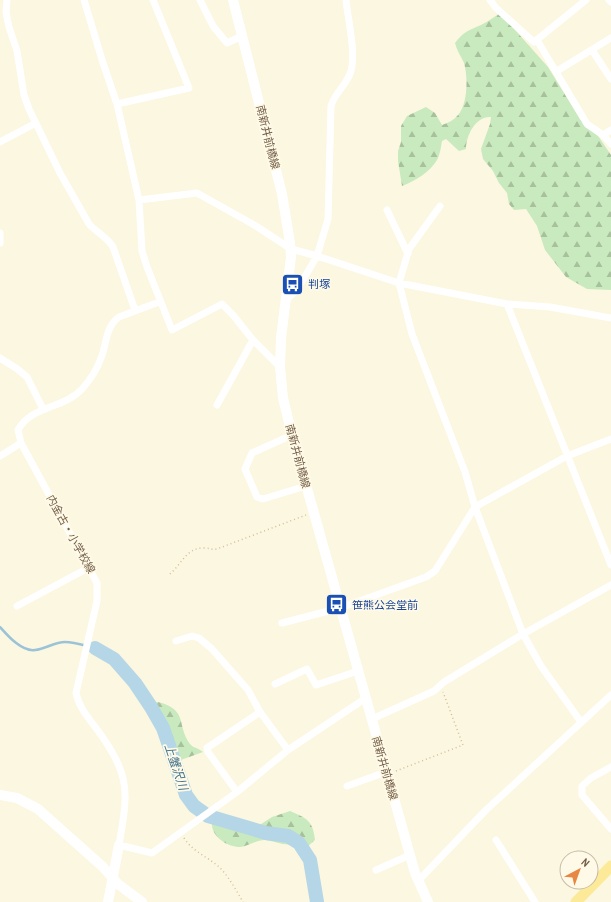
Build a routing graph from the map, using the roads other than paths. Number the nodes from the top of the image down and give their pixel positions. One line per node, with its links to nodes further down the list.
1 (7, 0): 16 (street)
2 (84, 0): 15 (street)
3 (153, 0): 15 (street)
4 (200, 0): 9 (street)
5 (233, 0): 9 (main road, 南新井前橋線)
6 (346, 0): 28 (street)
7 (490, 0): 11 (street)
8 (586, 0): 11 (street)
9 (242, 36): 26 (main road, 南新井前橋線)
10 (611, 38): 12 (street)
11 (537, 40): 13 (street)
12 (592, 50): 13 (street); 14 (street)
13 (557, 71): 18 (street)
14 (611, 80)
15 (117, 104): 21 (street)
16 (36, 123): 19 (street); 33 (street)
17 (611, 130): 18 (street)
18 (603, 135): 20 (street)
19 (0, 142)
20 (611, 144)
21 (139, 200): 26 (street); 31 (street)
22 (440, 206): 27 (street)
23 (387, 210): 27 (street)
24 (0, 233): 25 (street)
25 (0, 243)
26 (291, 249): 28 (street); 30 (main road, 南新井前橋線)
27 (408, 254): 29 (street)
28 (317, 256): 29 (street); 30 (street)
29 (398, 283): 32 (street); 46 (street)
30 (286, 300): 37 (main road, 南新井前橋線)
31 (159, 302): 33 (street); 35 (street)
32 (507, 304): 34 (street); 44 (street)
33 (136, 310): 39 (street)
34 (611, 318)
35 (253, 340): 37 (street); 38 (street)
36 (0, 358): 39 (street)
37 (280, 367): 40 (main road, 南新井前橋線)
38 (217, 405)
39 (43, 408): 42 (street)
40 (292, 435): 45 (main road, 南新井前橋線); 45 (street)
41 (611, 439): 44 (street)
42 (21, 443): 43 (street); 48 (street, 内金古・小学校線)
43 (0, 456)
44 (567, 456): 46 (street); 47 (street)
45 (306, 486): 51 (main road, 南新井前橋線)
46 (475, 507): 51 (street); 53 (street)
47 (611, 565)
48 (90, 567): 50 (street); 70 (street, 内金古・小学校線)
49 (611, 585): 53 (street)
50 (17, 606)
51 (340, 608): 52 (street); 55 (main road, 南新井前橋線)
52 (282, 623)
53 (523, 634): 60 (street); 61 (street)
54 (176, 641): 59 (street)
55 (358, 671): 56 (street); 58 (main road, 南新井前橋線)
56 (275, 684)
57 (611, 695): 61 (street)
58 (366, 698): 60 (main road, 南新井前橋線); 62 (street)
59 (260, 712): 62 (street); 66 (street)
60 (372, 719): 64 (main road, 南新井前橋線)
61 (581, 722): 75 (street)
62 (288, 750): 66 (street)
63 (611, 767): 68 (street)
64 (387, 773): 65 (street); 71 (main road, 南新井前橋線)
65 (347, 786)
66 (237, 792): 70 (street)
67 (0, 795): 74 (main road)
68 (611, 829)
69 (496, 840): 79 (street)
70 (119, 845): 74 (main road, 内金古・小学校線)
71 (410, 854): 73 (street); 75 (main road, 南新井前橋線)
72 (611, 866): 80 (main road)
73 (376, 870)
74 (113, 877): 76 (main road, 内金古・小学校線); 77 (main road)
75 (418, 881): 78 (main road, 南新井前橋線)
76 (108, 902)
77 (142, 902)
78 (428, 902)
79 (535, 902)
80 (576, 902)

